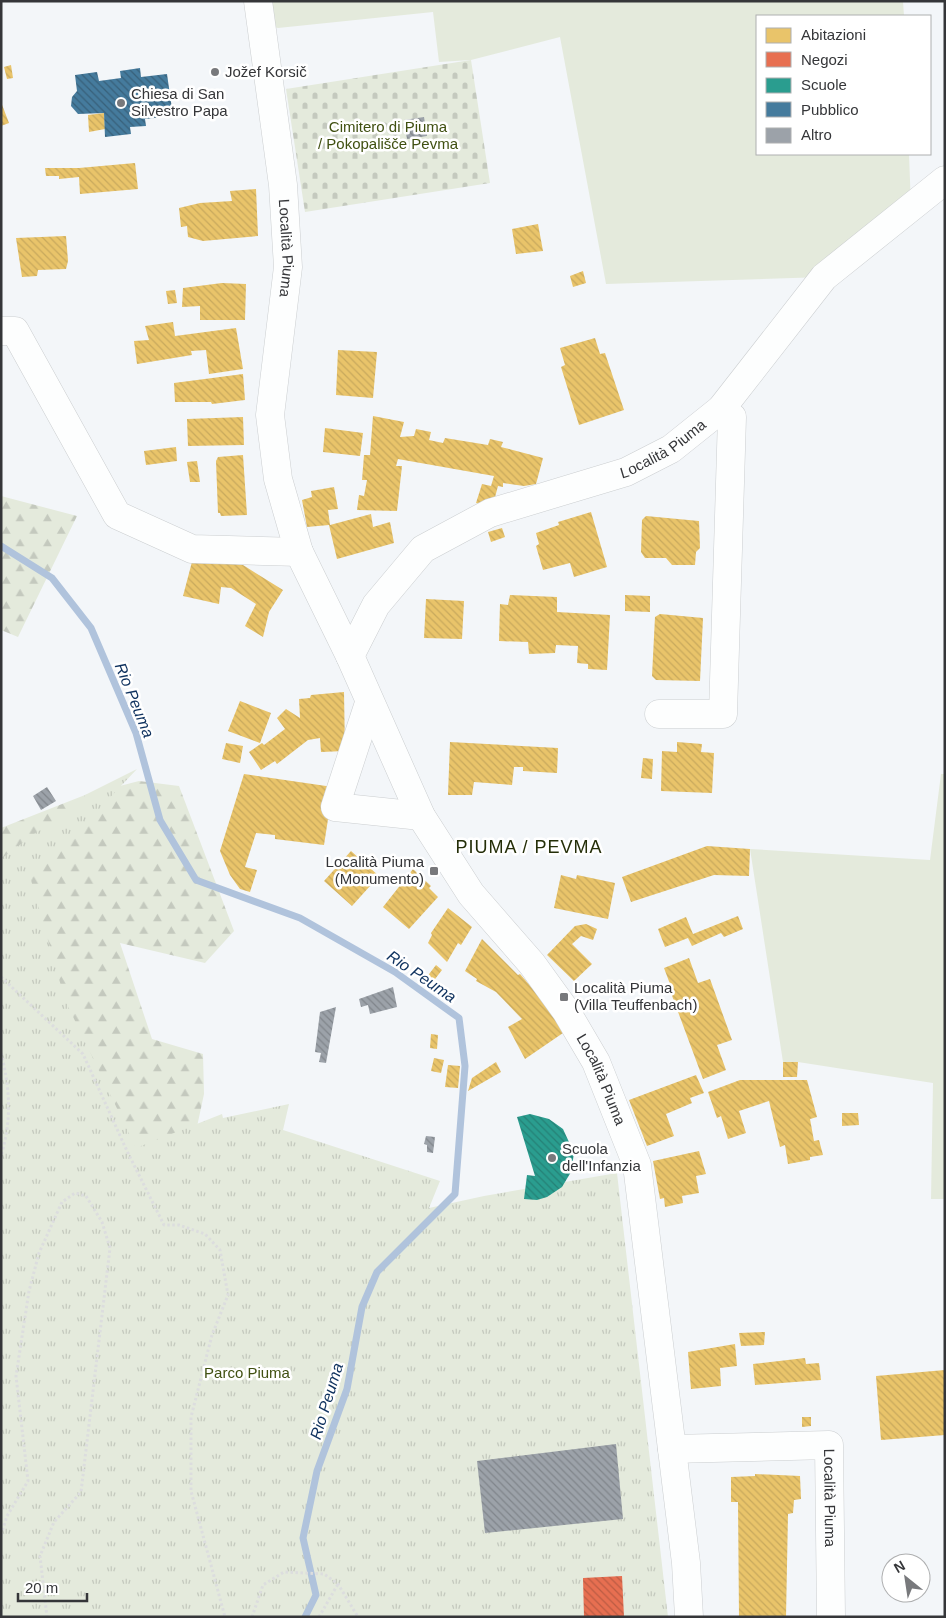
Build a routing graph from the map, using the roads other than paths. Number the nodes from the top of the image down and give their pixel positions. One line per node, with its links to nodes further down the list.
1 (258, 1): 5 (street, Località Piuma)
2 (945, 180): 4 (street, Località Piuma)
3 (1, 332): 5 (street)
4 (721, 409): 6 (street, Località Piuma); 8 (street)
5 (299, 552): 6 (street, Località Piuma)
6 (350, 656): 7 (street, Località Piuma)
7 (368, 703): 9 (street, Località Piuma); 9 (street)
8 (659, 714)
9 (421, 816): 10 (street, Località Piuma)
10 (672, 1449): 11 (street, Località Piuma); 12 (street, Località Piuma)
11 (689, 1617)
12 (831, 1617)

